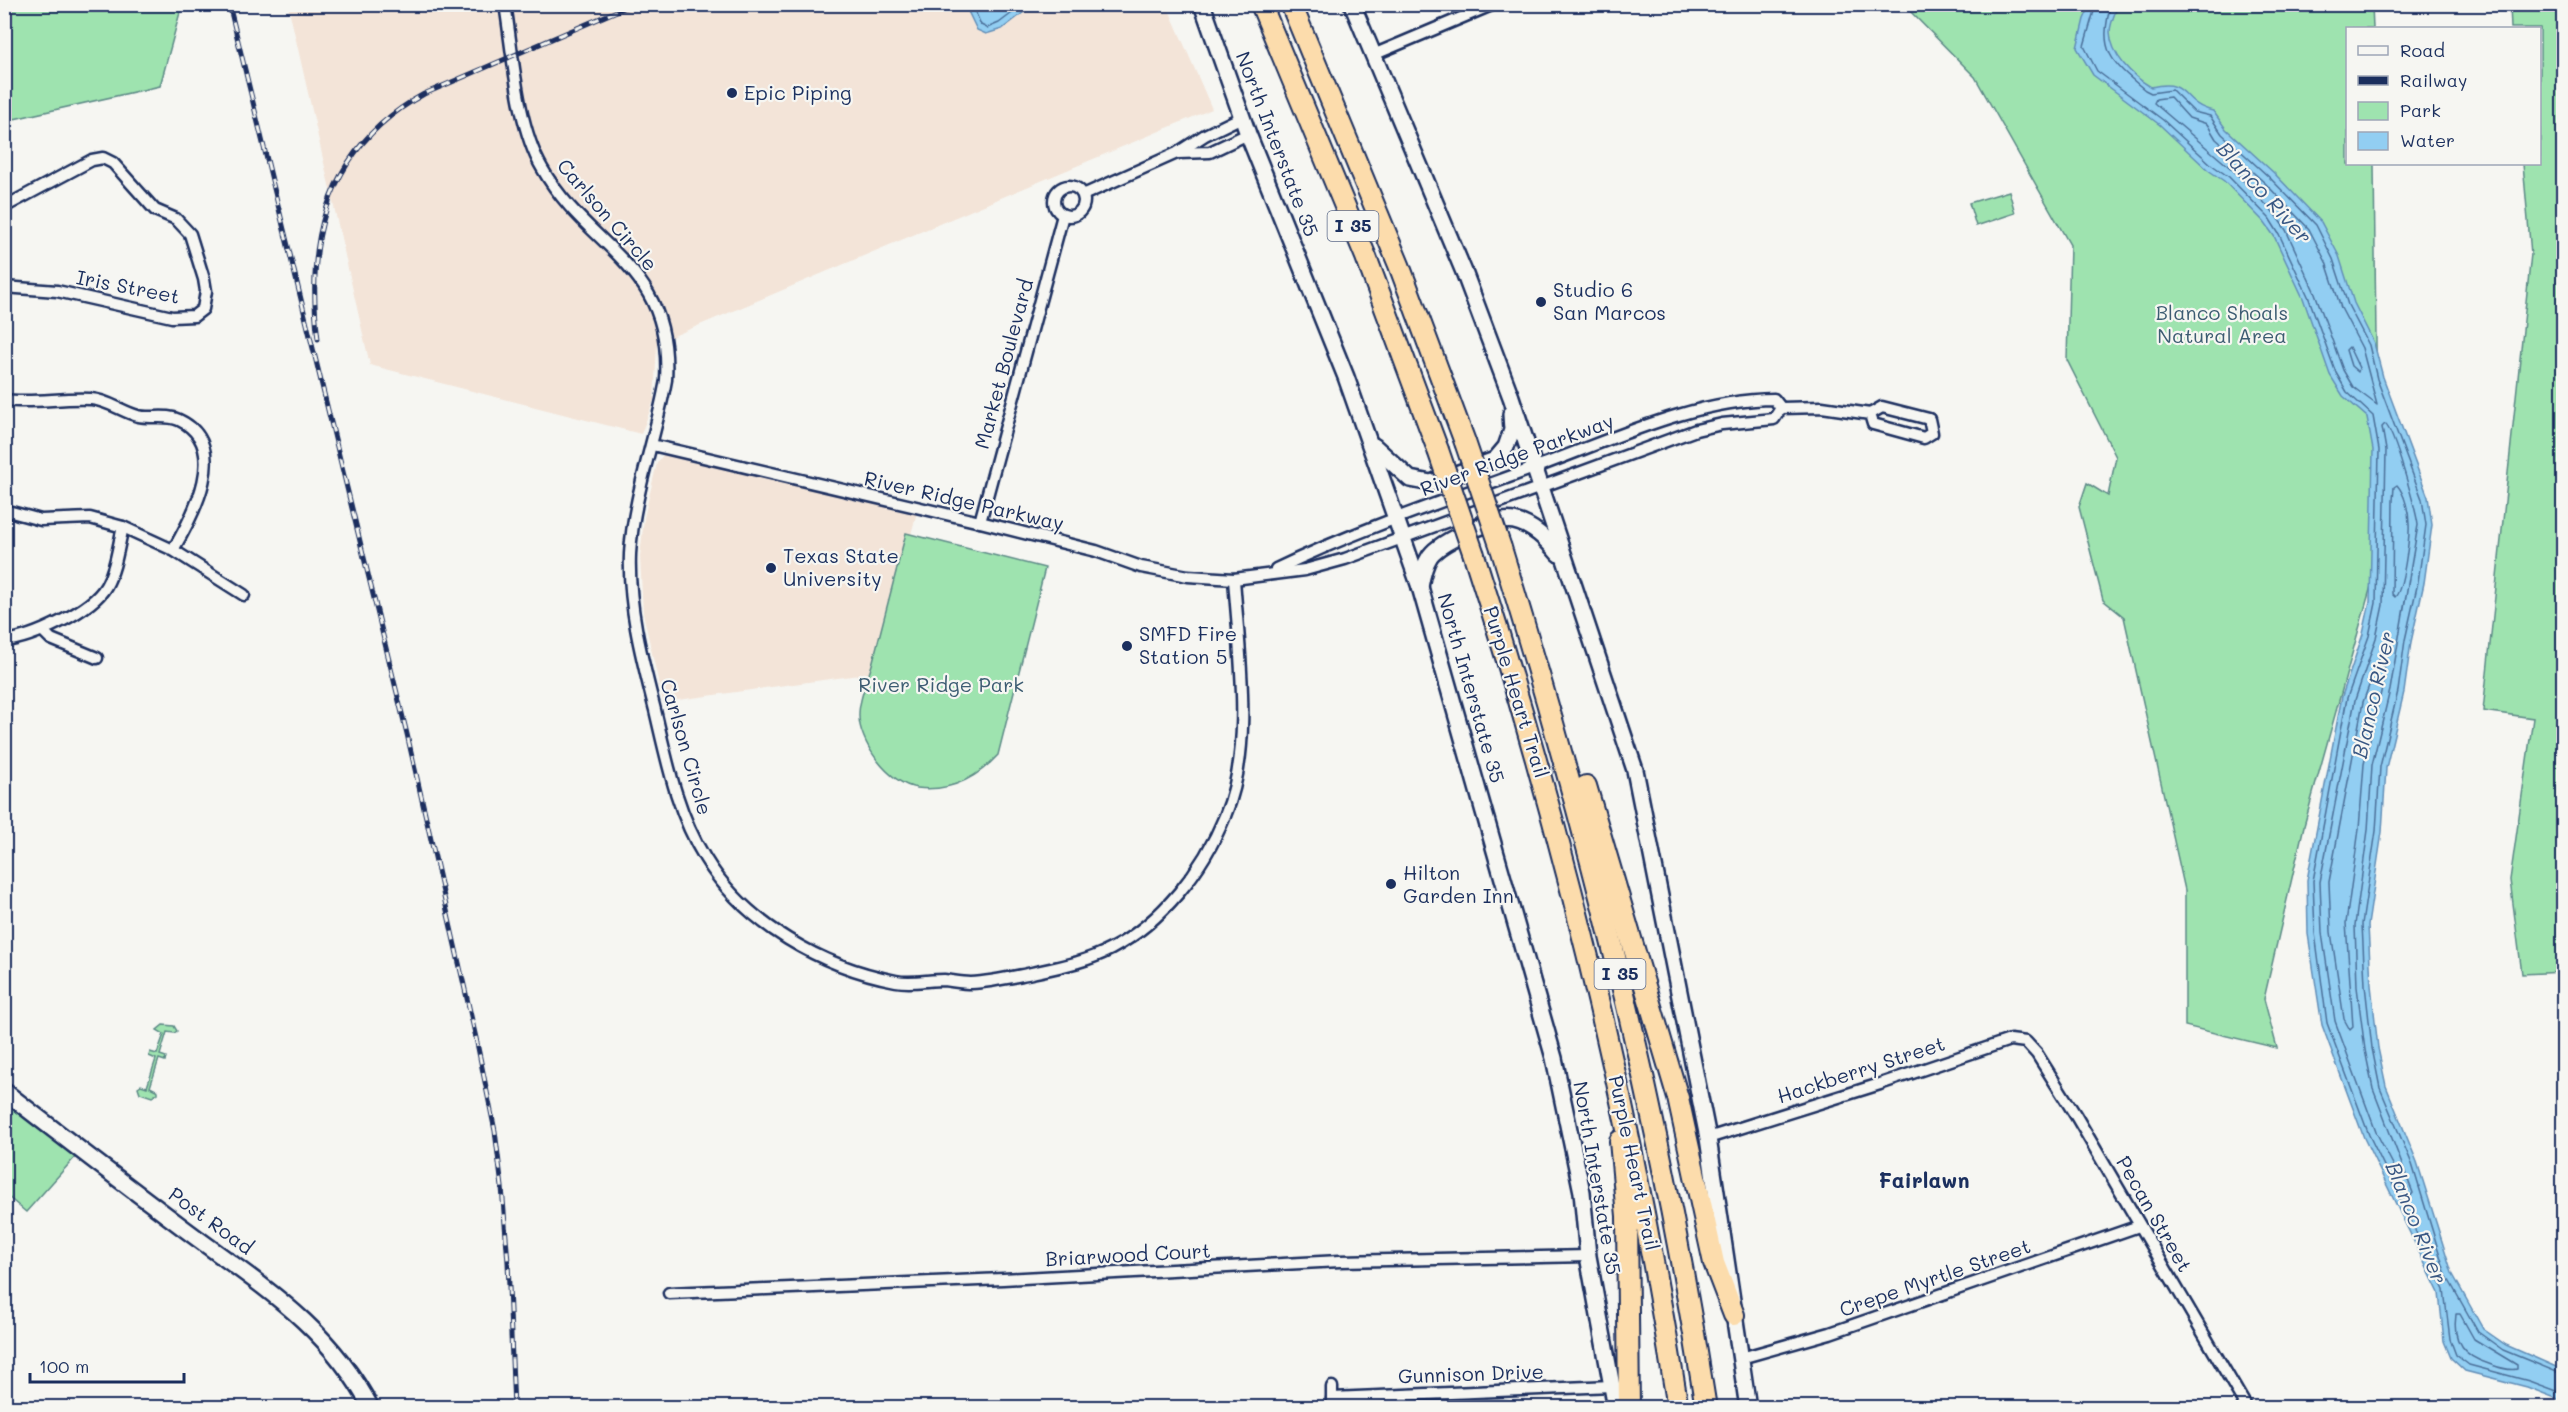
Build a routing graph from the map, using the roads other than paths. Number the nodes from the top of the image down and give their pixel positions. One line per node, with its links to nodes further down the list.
1 (505, 4): 20 (street, Carlson Circle)
2 (1202, 4): 8 (main road, North Interstate 35)
3 (1261, 4): 39 (highway, Purple Heart Trail / I 35, bridge)
4 (1291, 4): 28 (highway, Purple Heart Trail / I 35, bridge)
5 (1352, 4): 7 (main road)
6 (1494, 4): 7 (street)
7 (1373, 55): 15 (main road)
8 (1242, 117): 9 (main road, North Interstate 35); 10 (street)
9 (1248, 134): 10 (street); 19 (main road, North Interstate 35)
10 (1177, 153): 11 (street)
11 (1083, 195): 13 (street); 13 (street, Market Boulevard)
12 (4, 207): 14 (street, Iris Street)
13 (1063, 215): 25 (street, Market Boulevard)
14 (4, 287)
15 (1511, 397): 19 (main road); 21 (main road)
16 (4, 400): 29 (street)
17 (1781, 408): 18 (street, River Ridge Parkway); 21 (street, River Ridge Parkway); 22 (street, River Ridge Parkway)
18 (1870, 414): 18 (street, River Ridge Parkway)
19 (1370, 442): 24 (main road, North Interstate 35)
20 (652, 445): 25 (street, River Ridge Parkway); 32 (street, Carlson Circle)
21 (1533, 468): 22 (main road); 24 (street, River Ridge Parkway)
22 (1540, 487): 27 (street, River Ridge Parkway); 30 (main road)
23 (4, 510): 26 (street)
24 (1396, 518): 27 (main road, North Interstate 35); 31 (street, River Ridge Parkway)
25 (980, 522): 32 (street, River Ridge Parkway)
26 (123, 527): 29 (street); 35 (street)
27 (1402, 537): 31 (street, River Ridge Parkway); 33 (main road, North Interstate 35)
28 (1501, 548): 45 (highway); 53 (highway, Purple Heart Trail / I 35)
29 (173, 550): 34 (street)
30 (1563, 558): 33 (main road); 41 (main road)
31 (1269, 572): 32 (street, River Ridge Parkway)
32 (1234, 579)
33 (1420, 586): 43 (main road, North Interstate 35)
34 (244, 595)
35 (43, 631): 36 (street); 37 (street)
36 (4, 640)
37 (97, 658)
38 (2026, 1042): 41 (street, Hackberry Street); 42 (street, Pecan Street)
39 (1609, 1046): 51 (highway); 52 (highway, Purple Heart Trail / I 35)
40 (4, 1091): 49 (main road, Post Road)
41 (1708, 1138): 45 (main road)
42 (2139, 1226): 46 (street, Crepe Myrtle Street); 55 (street, Pecan Street)
43 (1588, 1256): 44 (street, Briarwood Court); 47 (main road, North Interstate 35)
44 (669, 1293)
45 (1734, 1315): 46 (main road)
46 (1741, 1358): 54 (main road)
47 (1612, 1386): 48 (street, Gunnison Drive); 50 (main road, North Interstate 35)
48 (1332, 1398)
49 (370, 1407)
50 (1616, 1407)
51 (1629, 1407)
52 (1678, 1407)
53 (1706, 1407)
54 (1748, 1407)
55 (2247, 1407)

